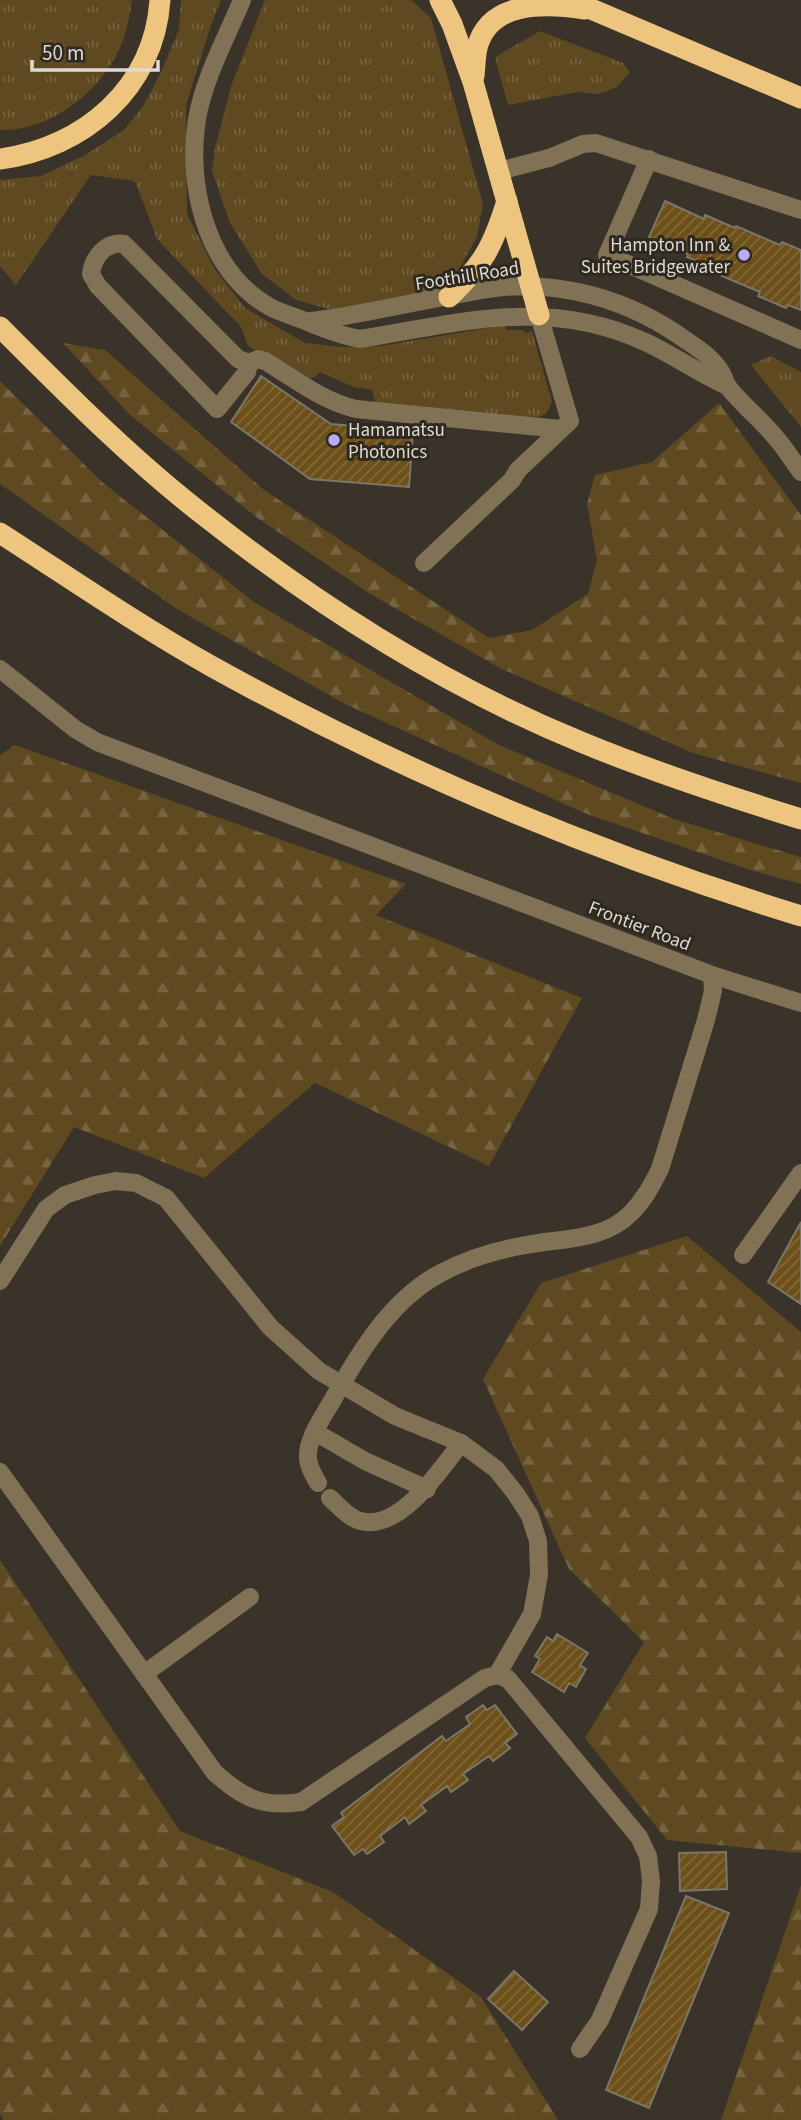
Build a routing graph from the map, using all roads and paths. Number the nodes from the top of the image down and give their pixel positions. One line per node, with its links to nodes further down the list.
1 (160, 0): 8 (highway)
2 (242, 0): 16 (street, Foothill Road)
3 (440, 0): 6 (highway)
4 (570, 0): 5 (highway)
5 (596, 10): 6 (highway); 7 (highway)
6 (473, 82): 10 (highway)
7 (801, 98)
8 (0, 159)
9 (649, 159): 10 (street); 12 (street); 18 (street)
10 (499, 171): 11 (highway)
11 (507, 201): 13 (highway); 14 (highway)
12 (801, 210)
13 (530, 285): 14 (street, Foothill Road); 15 (highway); 20 (street, Foothill Road)
14 (449, 297): 16 (street, Foothill Road)
15 (539, 315): 16 (street, Foothill Road); 20 (street, Foothill Road); 21 (street)
16 (308, 322)
17 (0, 327): 26 (highway)
18 (801, 340)
19 (249, 363): 19 (street); 21 (street)
20 (727, 386): 22 (street, Foothill Road)
21 (560, 429): 24 (street)
22 (801, 472)
23 (0, 533): 27 (highway)
24 (424, 563)
25 (0, 669): 28 (street, Frontier Road)
26 (801, 819)
27 (801, 916)
28 (712, 975): 29 (street, Frontier Road); 33 (street)
29 (801, 1003)
30 (800, 1178): 31 (street)
31 (743, 1255)
32 (0, 1282): 33 (street)
33 (341, 1386): 34 (street); 35 (street)
34 (315, 1432): 37 (street); 38 (street)
35 (461, 1444): 38 (street); 42 (street)
36 (0, 1472): 41 (street)
37 (318, 1483)
38 (427, 1489): 39 (street)
39 (330, 1498)
40 (250, 1598): 41 (street)
41 (144, 1674): 42 (street)
42 (497, 1675): 43 (street)
43 (580, 2049)

